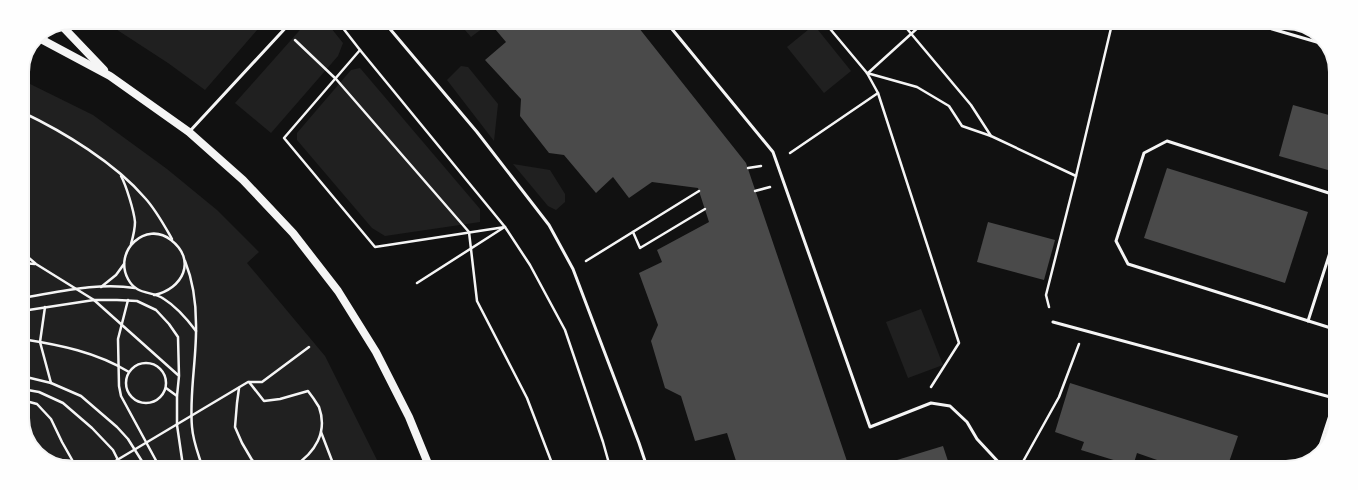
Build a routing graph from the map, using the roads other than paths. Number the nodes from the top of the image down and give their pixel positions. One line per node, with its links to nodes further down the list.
1 (285, 29): 9 (lane)
2 (390, 29): 19 (lane)
3 (672, 29): 20 (lane)
4 (1272, 29): 7 (lane)
5 (66, 30): 8 (main road)
6 (44, 40): 8 (main road)
7 (1316, 42)
8 (110, 76): 9 (main road)
9 (189, 132): 18 (main road)
10 (1329, 193): 12 (lane)
11 (1329, 255): 12 (lane)
12 (1308, 321): 14 (lane)
13 (1053, 322): 15 (lane)
14 (1329, 327)
15 (1329, 397)
16 (1329, 419): 17 (lane)
17 (1321, 442)
18 (427, 461)
19 (645, 461)
20 (997, 461)

